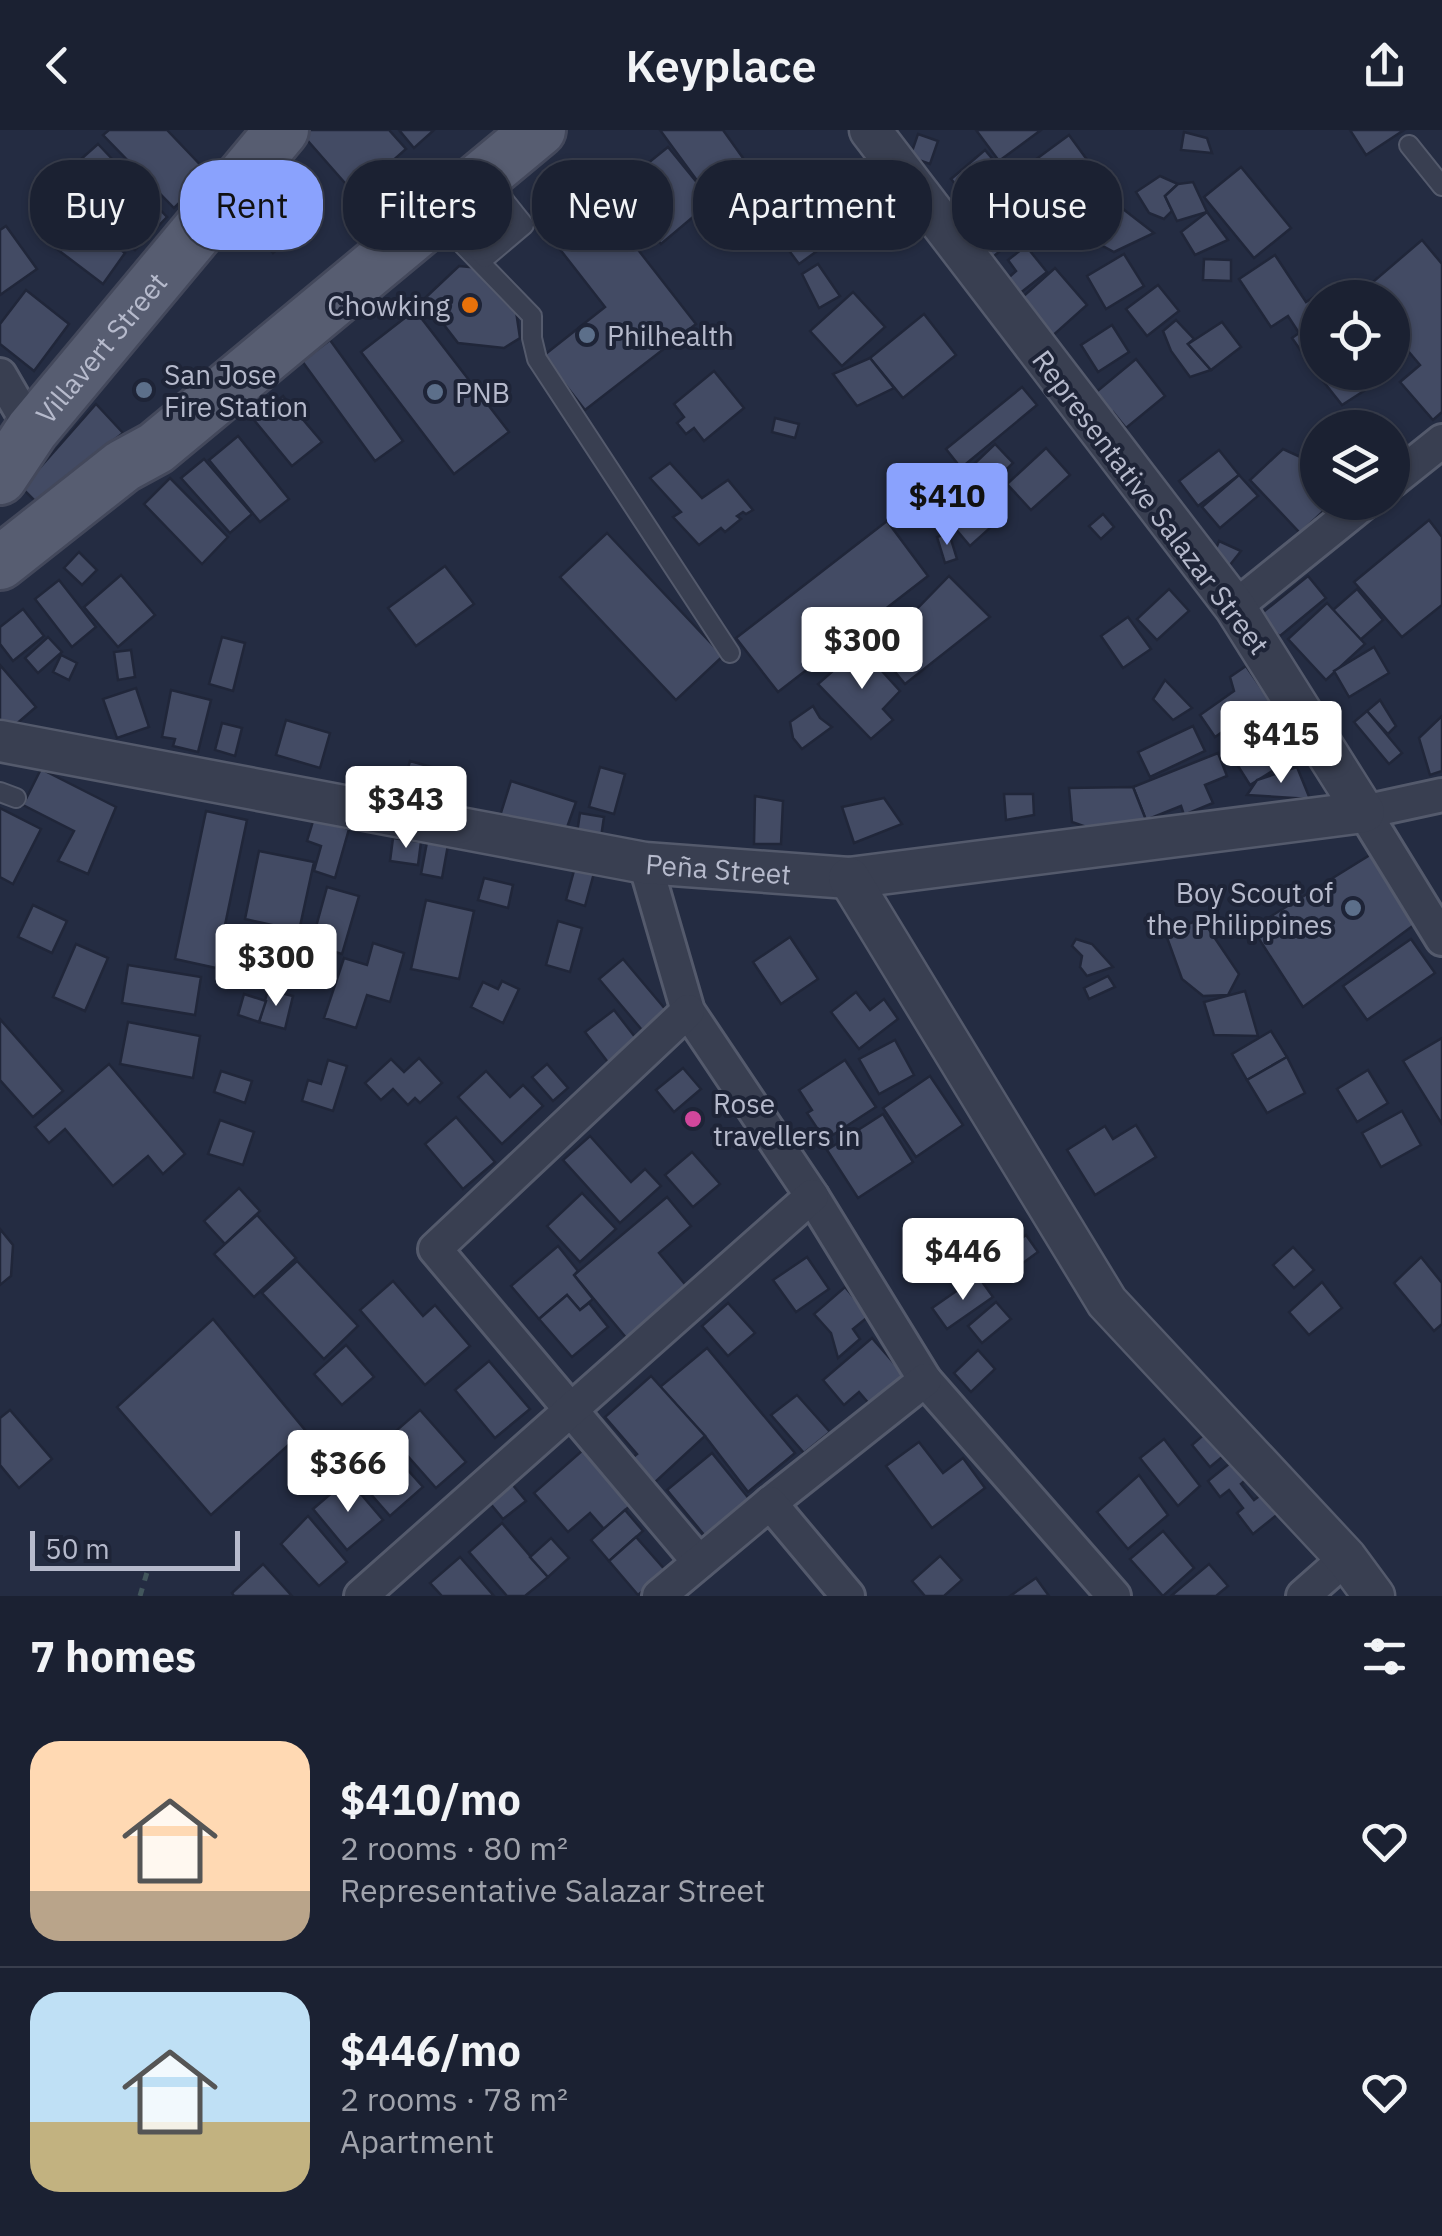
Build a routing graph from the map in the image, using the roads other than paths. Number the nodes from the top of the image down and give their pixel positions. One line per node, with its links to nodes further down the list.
1 (282, 130): 10 (main road, Villavert Street)
2 (538, 130): 5 (main road)
3 (870, 130): 18 (street, Representative Salazar Street)
4 (1410, 145): 6 (lane)
5 (502, 160)
6 (1442, 186)
7 (392, 250): 12 (main road)
8 (472, 250): 19 (lane)
9 (0, 375): 10 (street)
10 (32, 430): 14 (main road, Villavert Street)
11 (1442, 441): 13 (street)
12 (156, 448): 16 (main road); 17 (main road)
13 (1410, 466)
14 (0, 478)
15 (1343, 520): 18 (street)
16 (0, 562)
17 (0, 584)
18 (1235, 607): 22 (street, Representative Salazar Street)
19 (730, 653)
20 (0, 741): 23 (street, Peña Street)
21 (1442, 795): 22 (street, Peña Street)
22 (1364, 812): 24 (street, Peña Street); 25 (street, Representative Salazar Street)
23 (645, 863): 24 (street, Peña Street); 26 (street)
24 (849, 878): 31 (street)
25 (1442, 939)
26 (688, 1012): 27 (street); 29 (street)
27 (812, 1196): 28 (street); 29 (street)
28 (925, 1380): 30 (street); 36 (street)
29 (570, 1411): 32 (street); 33 (street)
30 (770, 1503): 32 (street); 35 (street)
31 (1346, 1558): 37 (street); 38 (street)
32 (700, 1562): 34 (street)
33 (361, 1596)
34 (659, 1596)
35 (848, 1596)
36 (1114, 1596)
37 (1303, 1596)
38 (1374, 1596)

